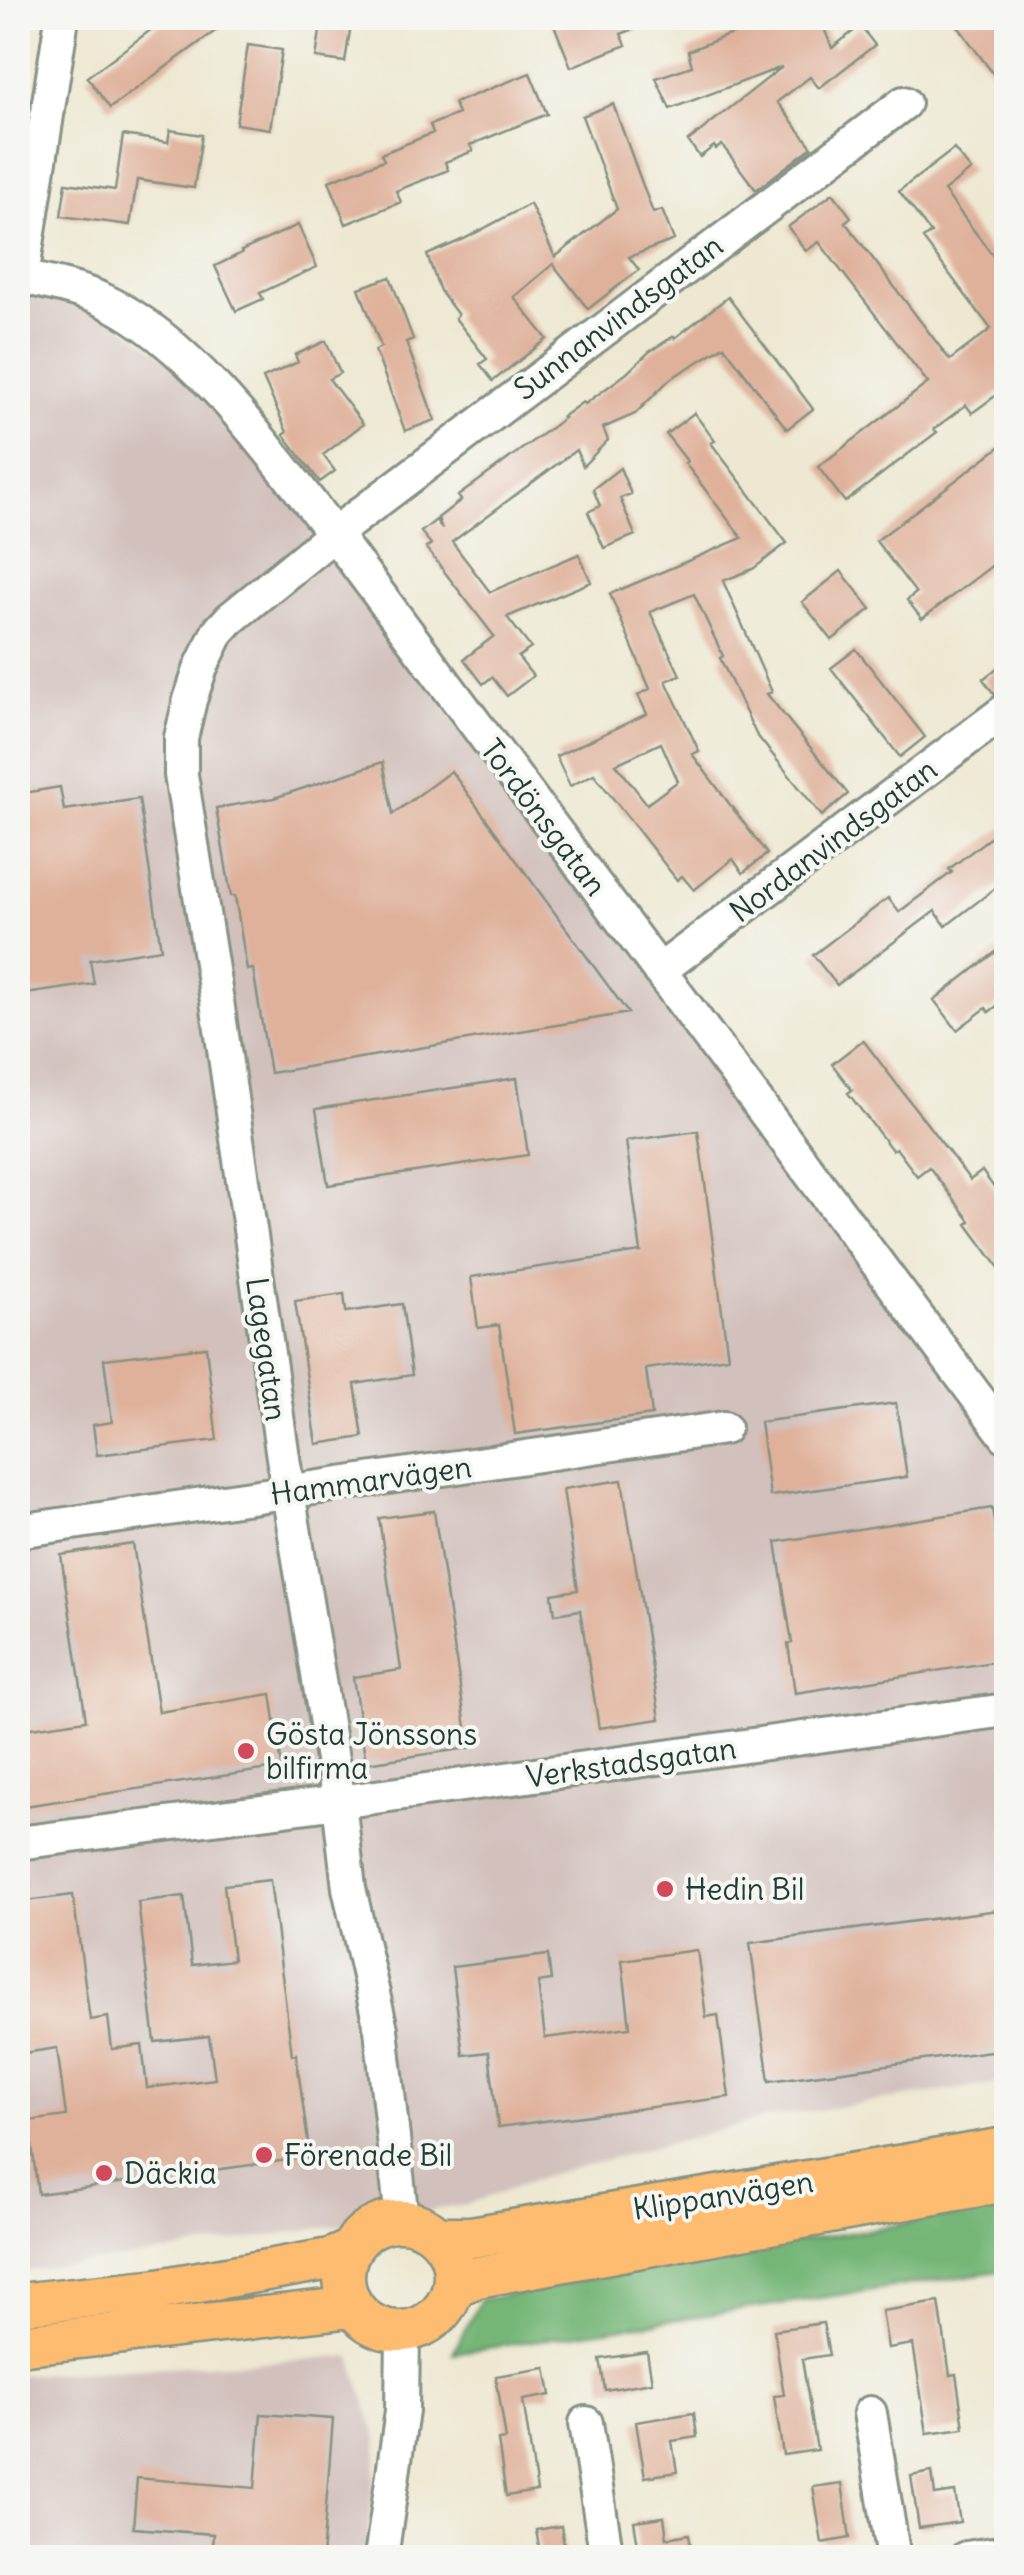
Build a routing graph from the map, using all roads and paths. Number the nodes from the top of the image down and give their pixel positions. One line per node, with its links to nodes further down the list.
1 (62, 18): 3 (street)
2 (904, 103): 5 (street, Sunnanvindsgatan)
3 (30, 141): 4 (street)
4 (20, 276): 5 (street, Tordönsgatan)
5 (334, 534): 7 (street, Tordönsgatan); 11 (street, Lagegatan)
6 (1006, 710): 7 (street, Nordanvindsgatan)
7 (660, 971): 8 (street, Tordönsgatan)
8 (996, 1401): 10 (street, Tordönsgatan)
9 (724, 1428): 11 (street, Hammarvägen)
10 (1006, 1436)
11 (288, 1492): 12 (street, Hammarvägen); 14 (street, Lagegatan)
12 (18, 1531)
13 (1006, 1710): 14 (street, Verkstadsgatan)
14 (339, 1802): 15 (street, Verkstadsgatan); 18 (street, Lagegatan)
15 (18, 1843)
16 (1006, 2148): 19 (main road, Klippanvägen)
17 (1006, 2180): 21 (main road, Klippanvägen)
18 (402, 2220): 19 (main road, Klippanvägen); 20 (main road)
19 (440, 2237): 21 (main road)
20 (349, 2252): 22 (main road); 23 (main road)
21 (454, 2286): 24 (main road)
22 (18, 2304)
23 (353, 2307): 24 (main road); 25 (main road)
24 (403, 2332): 29 (street)
25 (18, 2345)
26 (870, 2412): 31 (street)
27 (586, 2423): 30 (street)
28 (1006, 2552): 32 (street)
29 (382, 2558)
30 (607, 2558)
31 (894, 2558)
32 (966, 2558)

